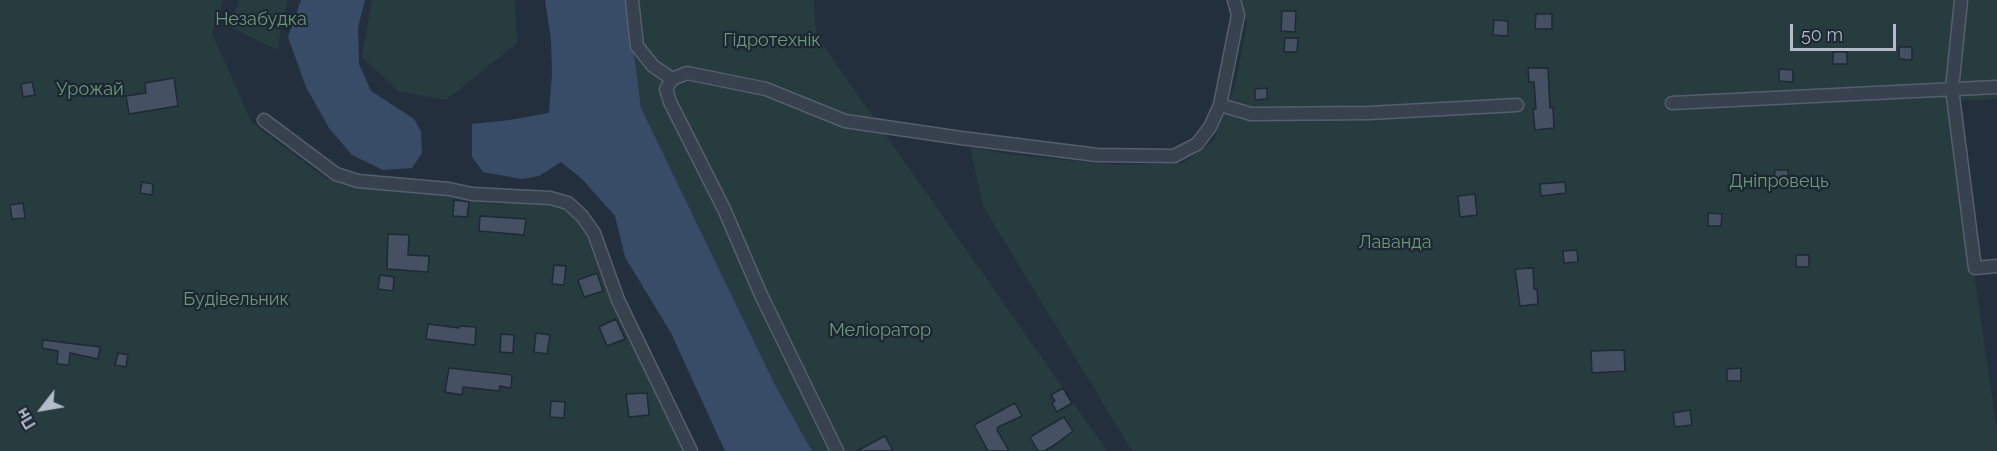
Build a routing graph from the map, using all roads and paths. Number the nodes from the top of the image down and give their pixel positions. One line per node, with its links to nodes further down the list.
1 (632, 0): 4 (street)
2 (1234, 0): 8 (street)
3 (1961, 0): 6 (street)
4 (672, 79): 8 (street); 13 (street)
5 (1997, 87): 6 (street)
6 (1952, 89): 7 (street); 11 (street)
7 (1672, 103)
8 (1220, 105): 9 (street)
9 (1517, 105)
10 (264, 120): 12 (street)
11 (1997, 266)
12 (690, 451)
13 (837, 451)

